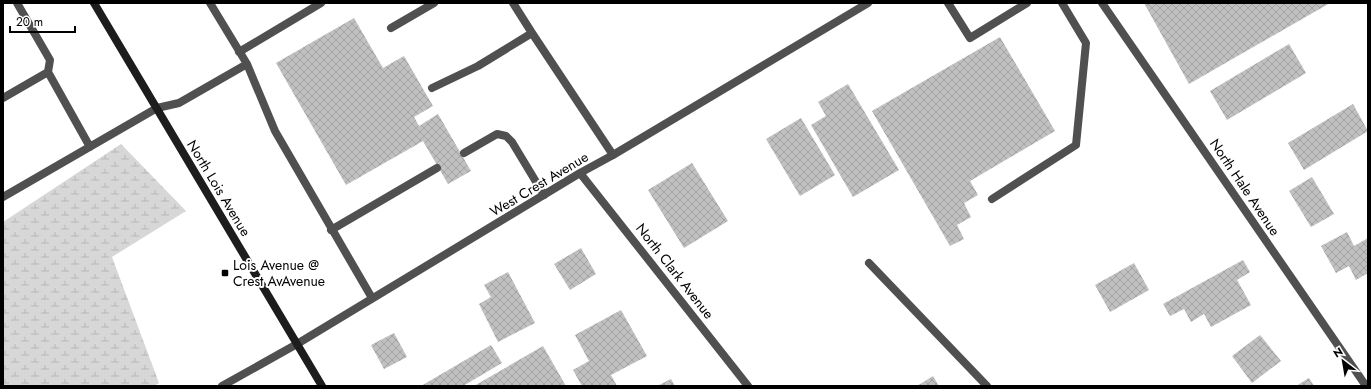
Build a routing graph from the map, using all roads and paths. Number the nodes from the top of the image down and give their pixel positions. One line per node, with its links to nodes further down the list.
1 (17, 3): 16 (street)
2 (94, 3): 19 (street, North Lois Avenue)
3 (210, 3): 14 (street)
4 (321, 3): 14 (street)
5 (434, 3): 12 (street)
6 (513, 3): 13 (street)
7 (868, 3): 22 (street, West Crest Avenue)
8 (948, 3): 9 (street)
9 (1027, 3)
10 (1062, 3): 27 (street)
11 (1102, 3): 36 (street, North Hale Avenue)
12 (391, 28)
13 (532, 33): 17 (street); 22 (street)
14 (239, 52): 15 (street)
15 (247, 64): 19 (street); 28 (street)
16 (48, 72): 18 (street); 20 (street)
17 (432, 88)
18 (3, 98)
19 (157, 108): 20 (street); 31 (street, North Lois Avenue)
20 (90, 147): 26 (street)
21 (464, 153): 25 (street)
22 (613, 155): 24 (street, West Crest Avenue)
23 (437, 168): 28 (street)
24 (580, 173): 25 (street, West Crest Avenue); 34 (street, North Clark Avenue)
25 (544, 195): 30 (street, West Crest Avenue)
26 (3, 197)
27 (992, 199)
28 (331, 230): 30 (street)
29 (869, 263): 35 (street)
30 (372, 298): 31 (street, West Crest Avenue)
31 (297, 344): 32 (street, West Crest Avenue); 33 (street, North Lois Avenue)
32 (222, 386)
33 (322, 386)
34 (748, 386)
35 (987, 386)
36 (1366, 386)

